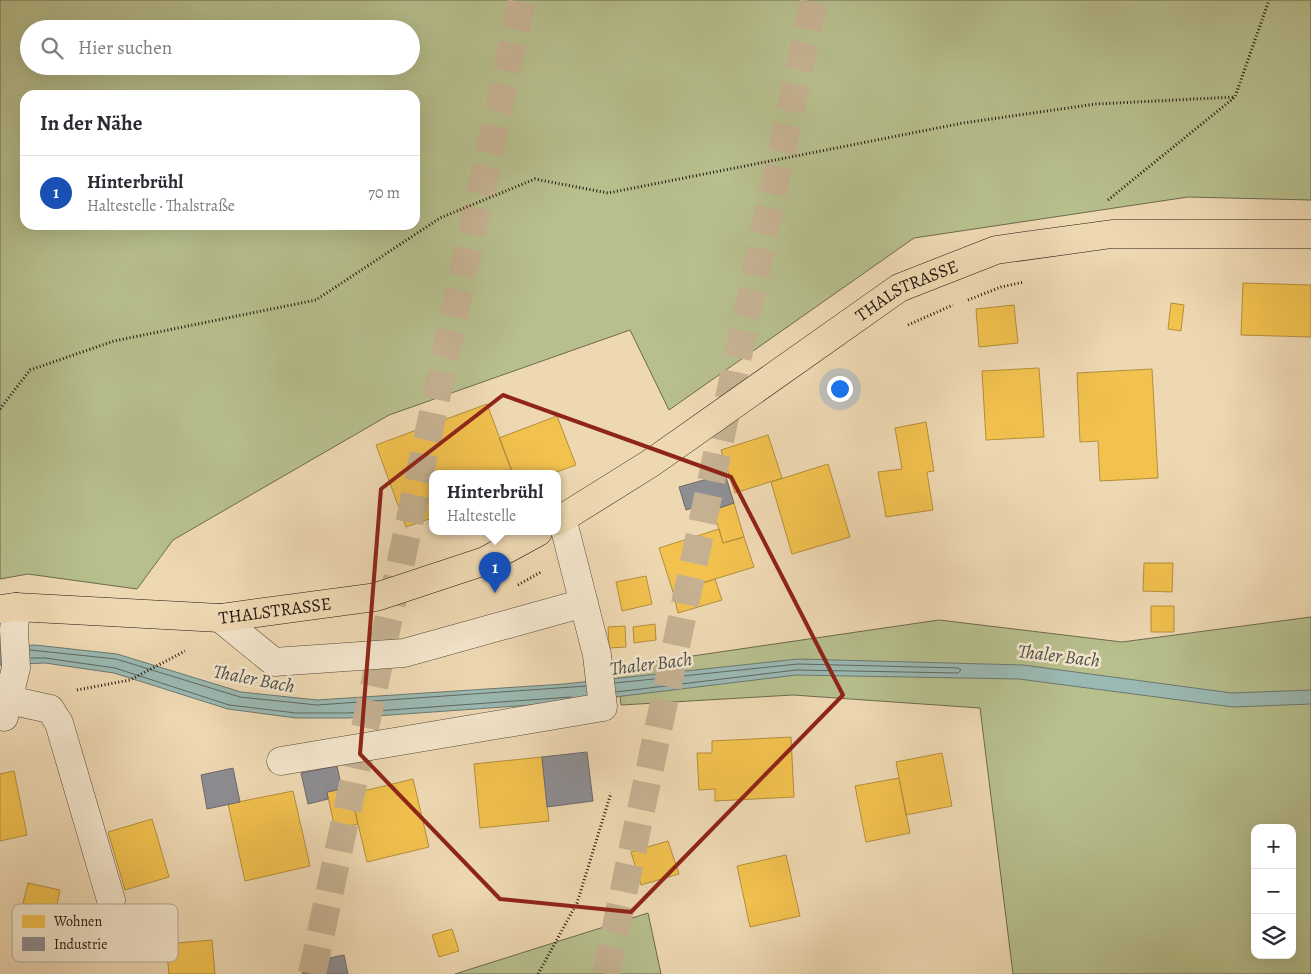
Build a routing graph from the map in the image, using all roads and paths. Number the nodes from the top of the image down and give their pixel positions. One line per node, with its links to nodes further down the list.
1 (1269, 0): 2 (path)
2 (1235, 97): 3 (path); 5 (path)
3 (1104, 204)
4 (1311, 234): 6 (main road, THALSTRASSE)
5 (0, 409)
6 (561, 519)
7 (561, 523): 9 (lane, THALSTRASSE)
8 (533, 535): 11 (main road, THALSTRASSE)
9 (584, 603): 11 (lane); 14 (lane, THALSTRASSE)
10 (10, 615): 11 (main road, THALSTRASSE); 16 (lane)
11 (220, 618)
12 (185, 651): 13 (path)
13 (130, 680)
14 (281, 761)
15 (611, 793): 17 (path)
16 (111, 900)
17 (538, 974)

